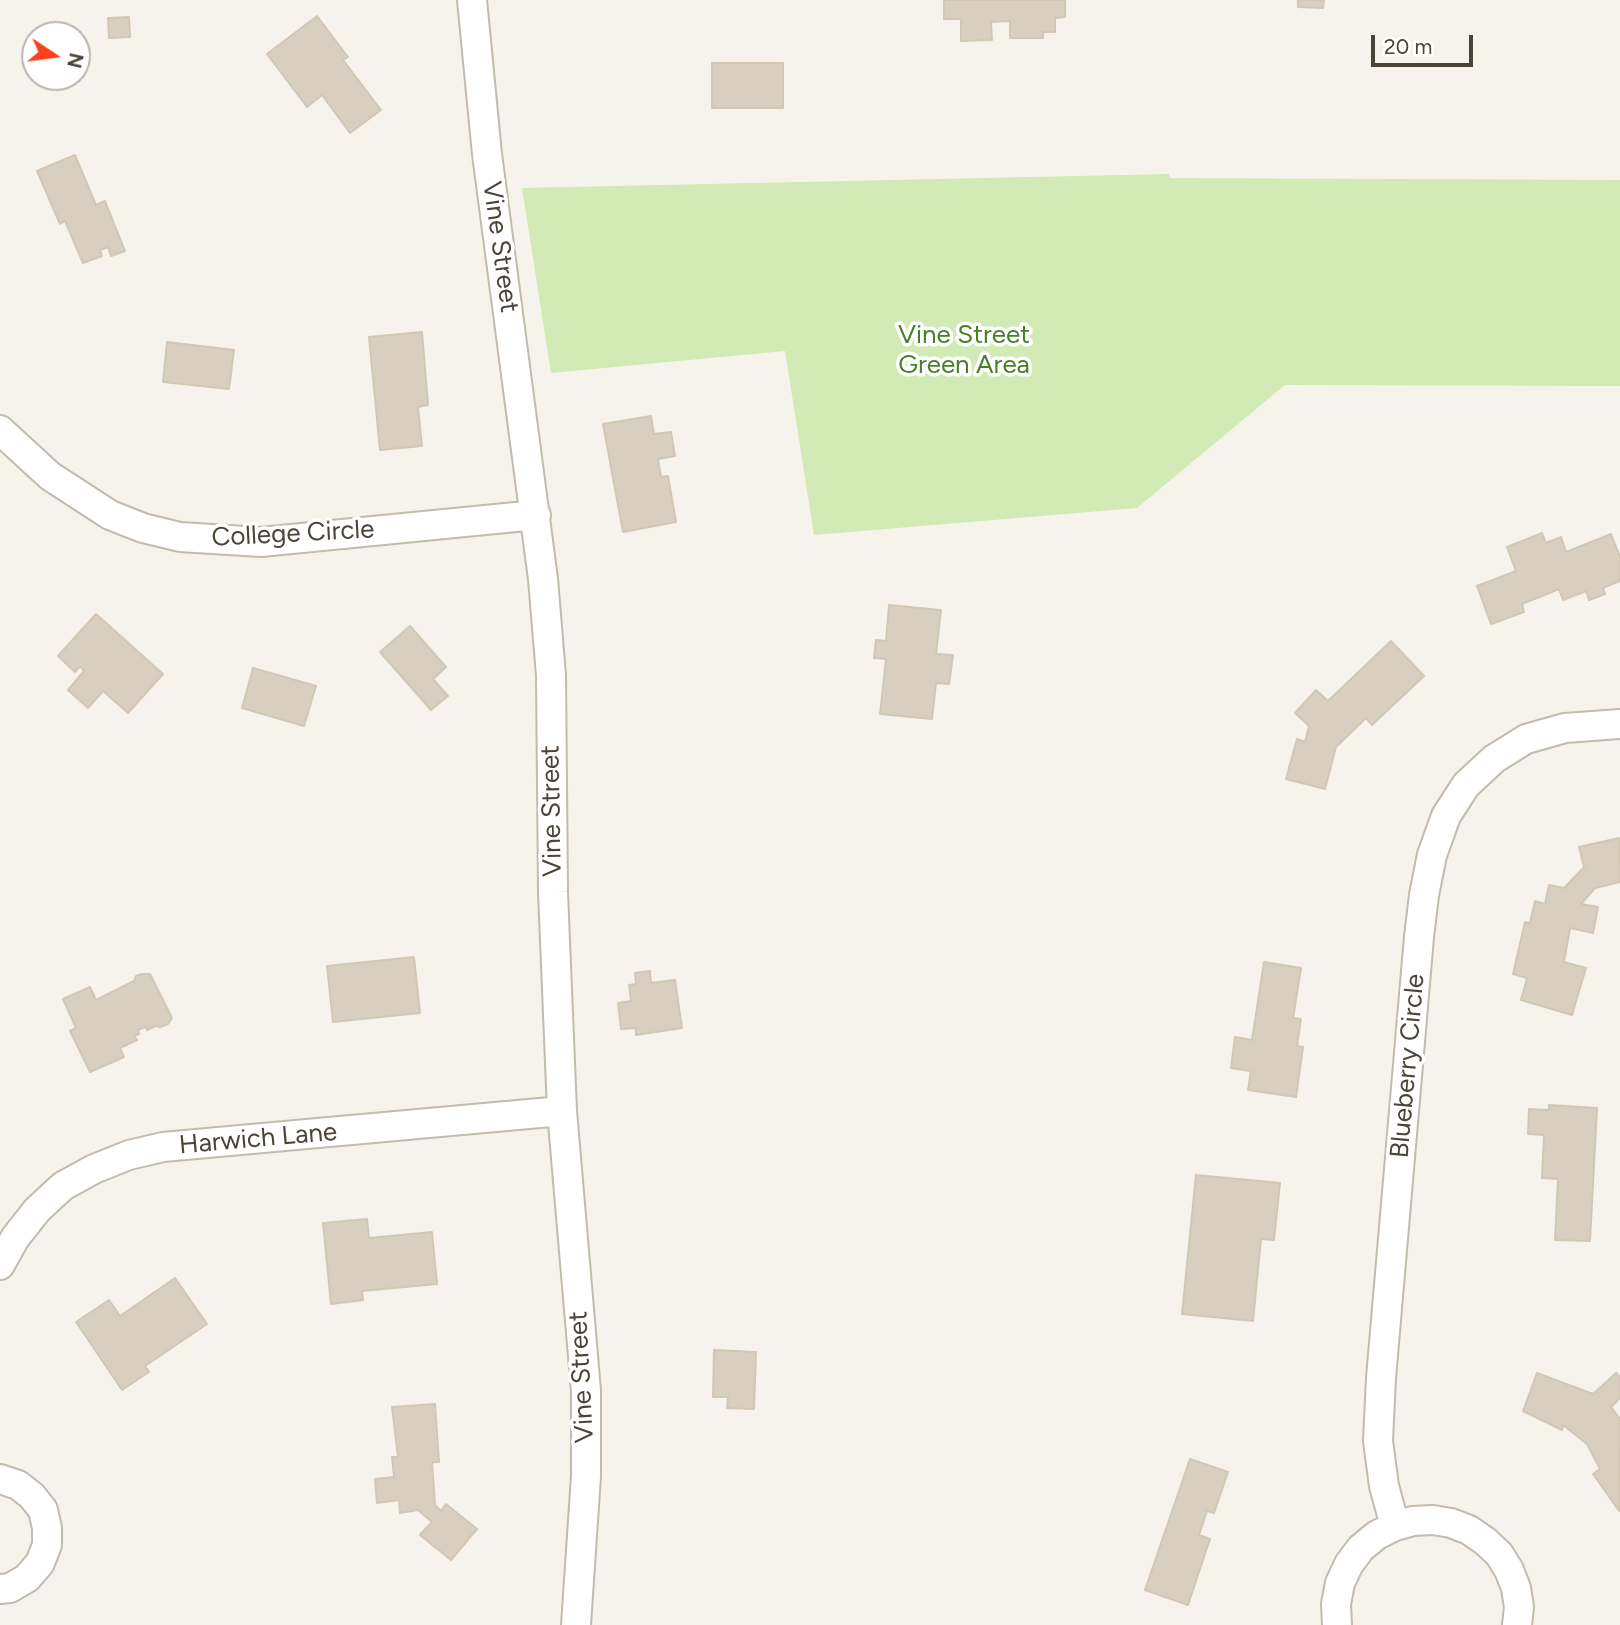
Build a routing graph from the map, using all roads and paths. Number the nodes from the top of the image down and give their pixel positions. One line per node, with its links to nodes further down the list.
1 (472, 0): 3 (street, Vine Street)
2 (0, 430): 3 (street, College Circle)
3 (536, 515): 5 (street, Vine Street)
4 (1620, 723): 8 (street, Blueberry Circle)
5 (562, 1111): 6 (street, Harwich Lane); 10 (street, Vine Street)
6 (0, 1265)
7 (0, 1479): 9 (street)
8 (1395, 1526): 11 (street); 12 (street)
9 (0, 1589)
10 (576, 1625)
11 (1337, 1625)
12 (1517, 1625)

